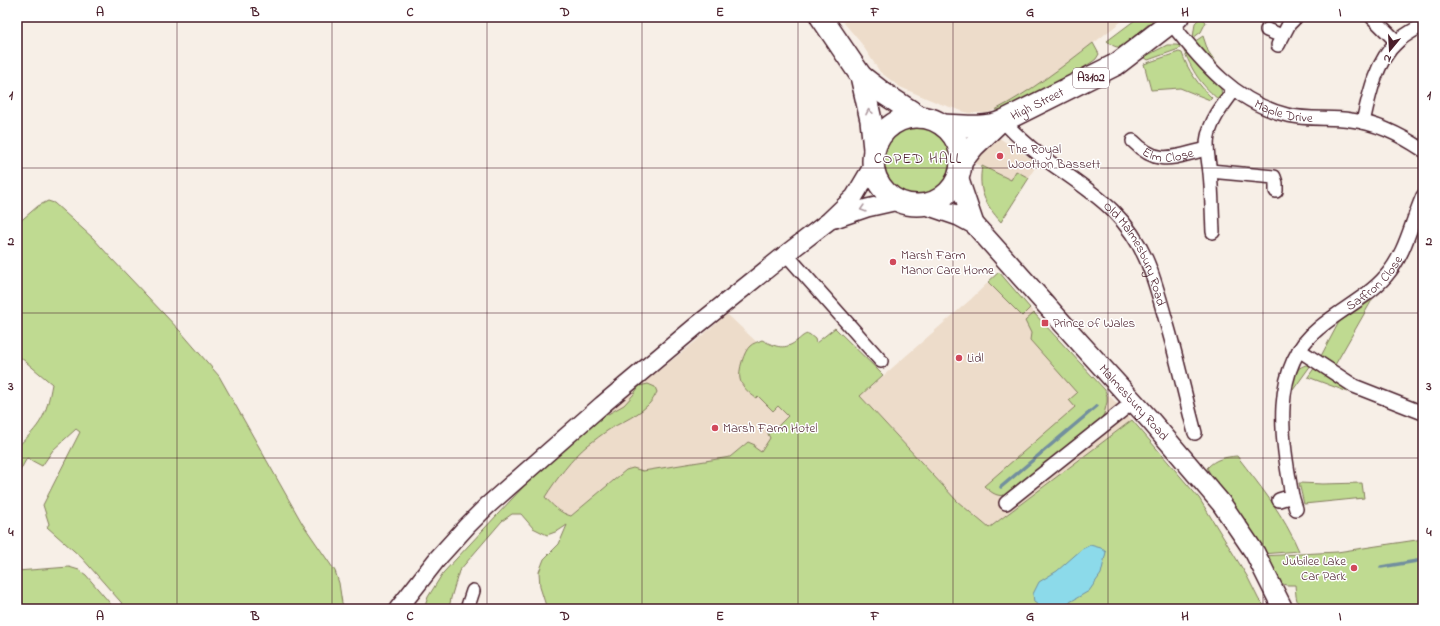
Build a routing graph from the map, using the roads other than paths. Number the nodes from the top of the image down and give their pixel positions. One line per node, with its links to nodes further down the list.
1 (821, 17): 8 (main road, A3102)
2 (1296, 17): 6 (street)
3 (1372, 17): 7 (street)
4 (1175, 20): 9 (street, Maple Drive); 12 (main road, High Street / A3102)
5 (1423, 25): 7 (street)
6 (1267, 30)
7 (1397, 42): 11 (street)
8 (861, 76): 10 (main road, A3102); 17 (main road, A3102, one-way to 8)
9 (1234, 90): 11 (street, Maple Drive); 15 (street)
10 (920, 116): 13 (main road, A3102); 17 (main road, A3102)
11 (1363, 122): 16 (street, Maple Drive)
12 (999, 123): 13 (main road, High Street / A3102); 18 (main road, High Street / A3102); 32 (street, Old Malmesbury Road)
13 (944, 125): 18 (main road)
14 (1133, 141): 15 (street, Elm Close)
15 (1207, 149): 19 (street)
16 (1423, 150)
17 (874, 157): 22 (main road, A3102); 24 (street)
18 (960, 170): 23 (main road, A3102); 25 (main road)
19 (1210, 171): 20 (street); 26 (street)
20 (1276, 191)
21 (1423, 196): 28 (street, Saffron Close)
22 (898, 201): 23 (main road, A3102); 24 (street, one-way to 24)
23 (924, 204): 25 (main road)
24 (829, 221): 27 (street)
25 (974, 224): 30 (main road, Malmesbury Road)
26 (1213, 232)
27 (786, 254): 29 (street); 39 (street)
28 (1299, 350): 31 (street); 33 (street, Saffron Close)
29 (881, 361)
30 (1133, 402): 35 (street); 38 (main road, Malmesbury Road)
31 (1423, 413)
32 (1195, 433)
33 (1292, 496): 34 (street); 36 (street, Saffron Close)
34 (1279, 500)
35 (1006, 503)
36 (1296, 509)
37 (473, 591): 40 (street)
38 (1280, 601)
39 (398, 609)
40 (466, 609)

